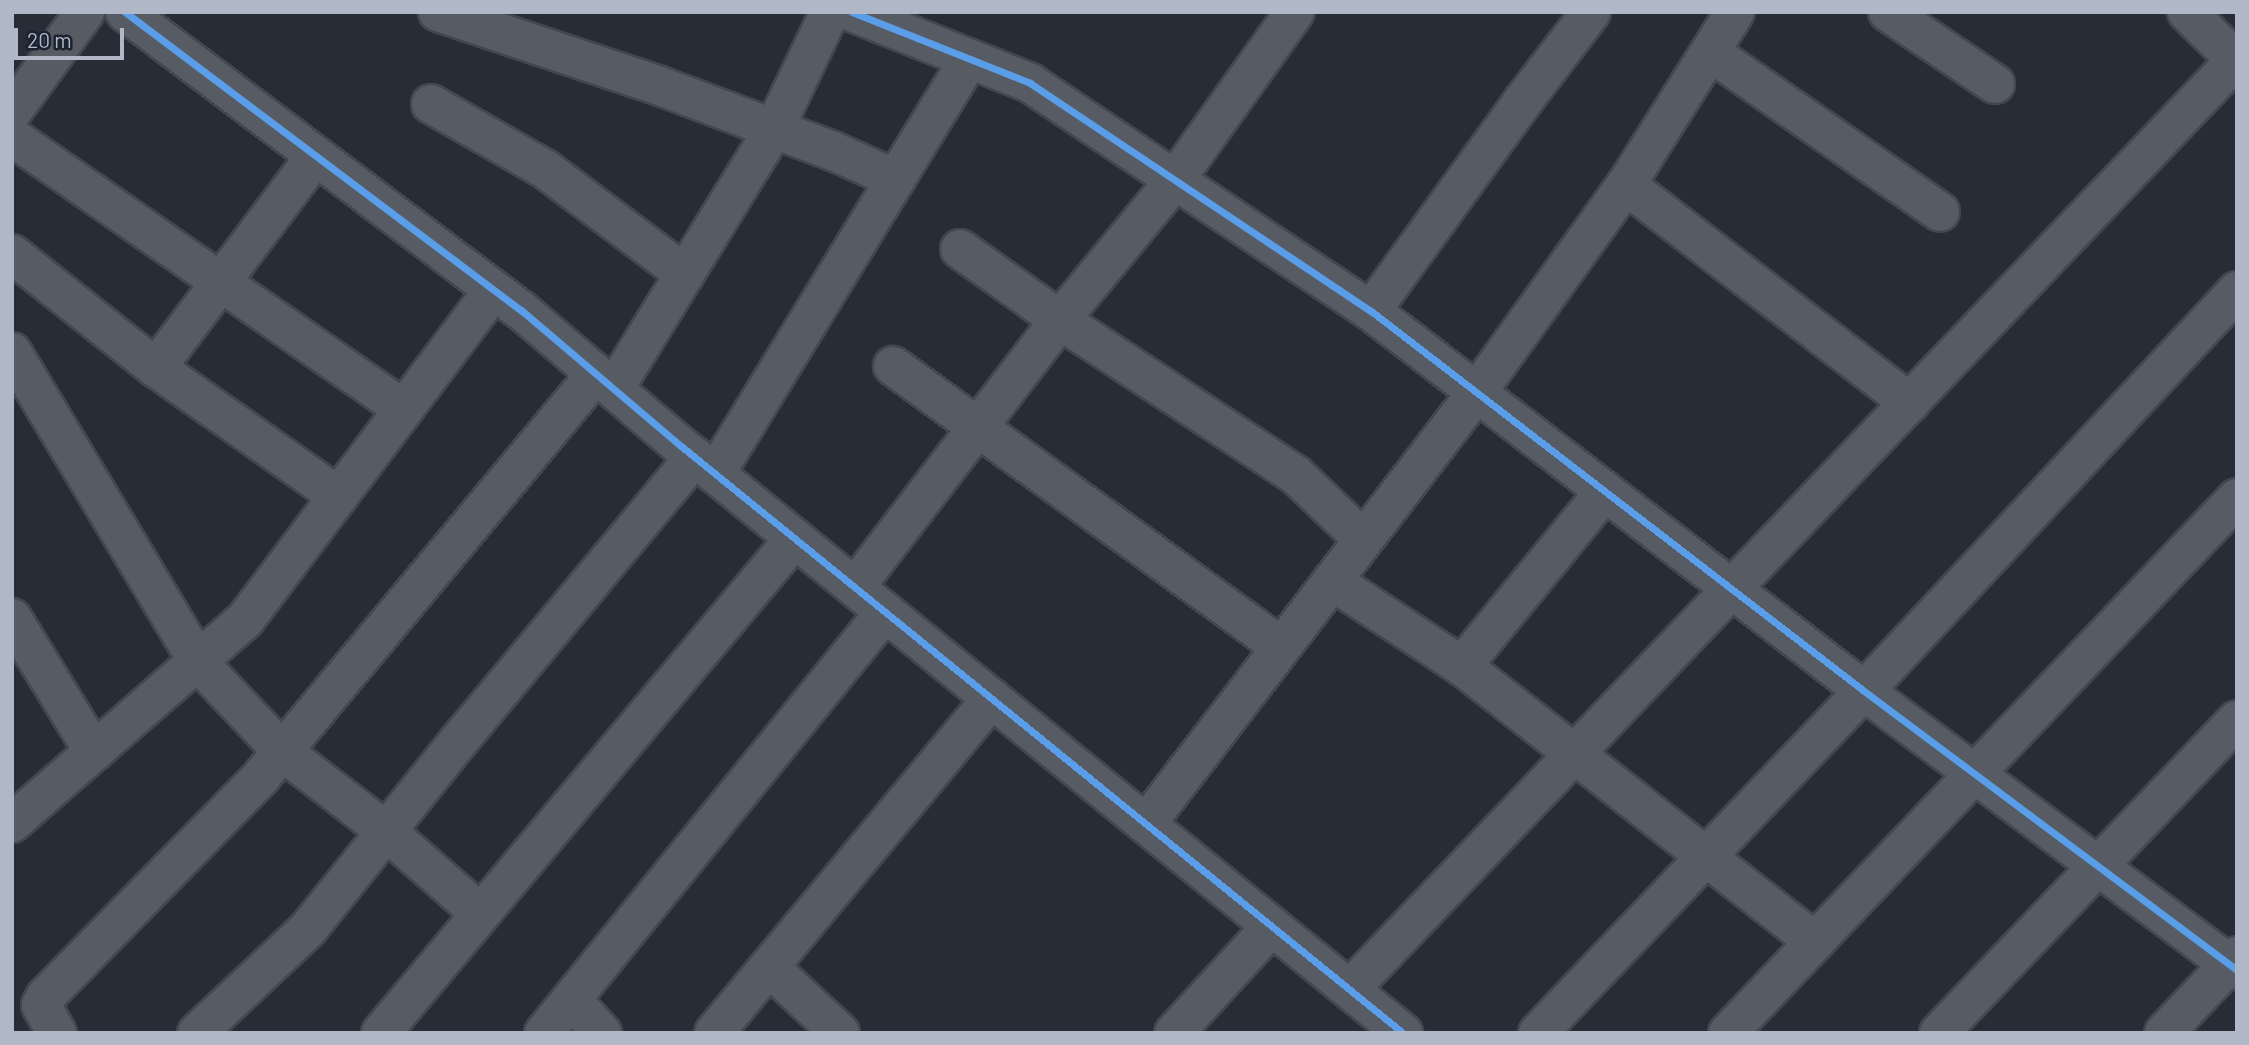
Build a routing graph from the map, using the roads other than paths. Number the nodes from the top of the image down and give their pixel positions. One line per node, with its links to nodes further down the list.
1 (85, 12): 16 (street)
2 (438, 12): 17 (street)
3 (831, 12): 17 (street)
4 (852, 12): 12 (street)
5 (1591, 12): 30 (street)
6 (1735, 12): 11 (street)
7 (1888, 12): 14 (street)
8 (2187, 12): 13 (street)
9 (1290, 14): 21 (street)
10 (139, 17): 19 (street)
11 (1710, 52): 22 (street); 23 (street)
12 (969, 59): 20 (street); 21 (street)
13 (2236, 60): 37 (street)
14 (1995, 84)
15 (431, 104): 26 (street)
16 (12, 112)
17 (774, 129): 20 (street); 26 (street)
18 (12, 136): 27 (street)
19 (315, 157): 27 (street); 28 (street)
20 (896, 179): 40 (street)
21 (1175, 180): 30 (street); 31 (street)
22 (1626, 185): 36 (street); 37 (street)
23 (1940, 212)
24 (960, 249): 31 (street)
25 (12, 254): 34 (street)
26 (685, 274): 35 (street)
27 (221, 281): 34 (street); 38 (street)
28 (494, 290): 35 (street); 38 (street)
29 (2237, 290): 54 (street)
30 (1371, 311): 36 (street)
31 (1060, 320): 39 (street); 45 (street)
32 (12, 352): 52 (street)
33 (893, 366): 39 (street)
34 (156, 368): 42 (street)
35 (605, 381): 40 (street); 57 (street)
36 (1477, 392): 41 (street); 45 (street)
37 (1910, 403): 48 (street)
38 (404, 409): 42 (street)
39 (978, 430): 47 (street); 51 (street)
40 (705, 466): 44 (street); 63 (street)
41 (1605, 491): 48 (street); 53 (street)
42 (338, 496): 52 (street)
43 (2237, 498): 60 (street)
44 (794, 538): 47 (street); 66 (street)
45 (1363, 539): 46 (street)
46 (1332, 581): 51 (street); 53 (street)
47 (855, 587): 49 (street)
48 (1734, 589): 54 (street); 59 (street)
49 (885, 612): 55 (street); 72 (street)
50 (12, 618): 58 (street)
51 (1281, 648): 62 (street)
52 (198, 662): 57 (street); 58 (street)
53 (1462, 666): 59 (street)
54 (1864, 691): 60 (street); 64 (street)
55 (992, 698): 62 (street); 70 (street)
56 (2237, 720): 65 (street)
57 (283, 751): 63 (street); 73 (street)
58 (94, 752): 61 (street)
59 (1574, 752): 64 (street); 71 (street)
60 (1976, 774): 65 (street); 68 (street)
61 (12, 824)
62 (1146, 824): 67 (street)
63 (386, 831): 66 (street); 74 (street)
64 (1706, 857): 68 (street); 82 (street)
65 (2099, 867): 69 (street); 84 (street)
66 (480, 913): 75 (street)
67 (1272, 926): 71 (street); 80 (street)
68 (1815, 942): 83 (street)
69 (2234, 963): 85 (street)
70 (769, 967): 78 (street); 79 (street)
71 (1350, 989): 81 (street)
72 (572, 1000): 76 (street); 77 (street)
73 (57, 1033)
74 (197, 1033)
75 (381, 1033)
76 (544, 1033)
77 (602, 1033)
78 (714, 1033)
79 (841, 1033)
80 (1174, 1033)
81 (1403, 1033)
82 (1538, 1033)
83 (1728, 1033)
84 (1939, 1033)
85 (2164, 1033)

